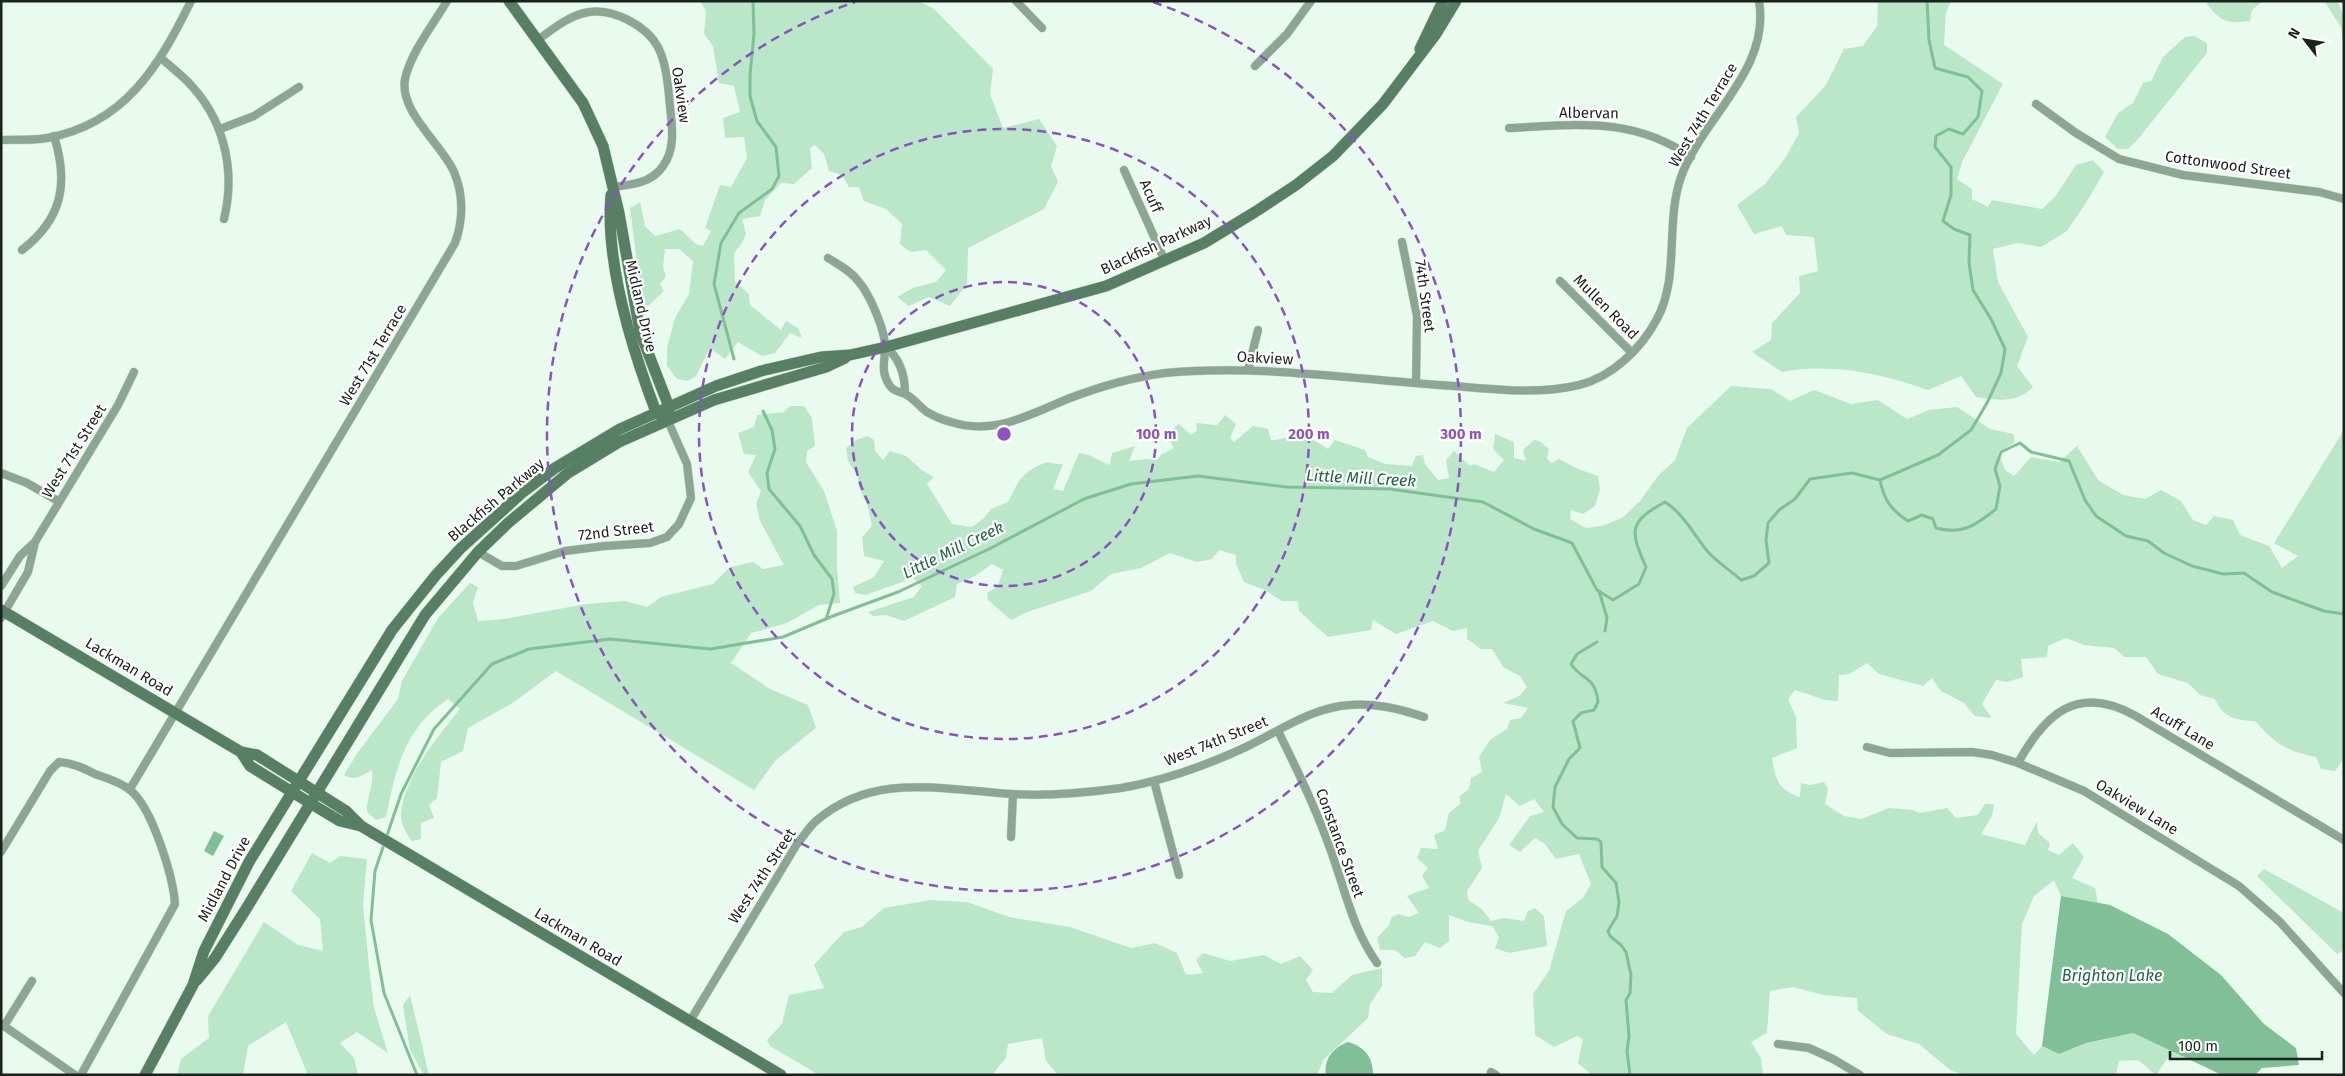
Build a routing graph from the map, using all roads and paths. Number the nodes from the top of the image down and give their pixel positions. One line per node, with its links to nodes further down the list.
1 (191, 1): 11 (street)
2 (447, 1): 47 (street, West 71st Terrace)
3 (509, 1): 10 (main road, Midland Drive)
4 (1016, 1): 9 (street)
5 (1311, 1): 13 (street)
6 (1443, 1): 12 (main road, Blackfish Parkway)
7 (1456, 1): 12 (main road, Blackfish Parkway)
8 (1758, 1): 20 (street, West 74th Terrace)
9 (1042, 28)
10 (539, 40): 22 (main road, Midland Drive); 22 (street, Oakview)
11 (161, 58): 17 (street); 18 (street)
12 (1416, 60): 28 (main road, Blackfish Parkway)
13 (1254, 66)
14 (299, 86): 17 (street)
15 (2036, 104): 23 (street, Cottonwood Street)
16 (1509, 128): 20 (street, Albervan)
17 (220, 130): 24 (street)
18 (54, 136): 19 (street); 26 (street)
19 (1, 140)
20 (1691, 157): 32 (street, West 74th Terrace)
21 (1124, 170): 28 (street, Acuff)
22 (612, 187): 38 (main road, Midland Drive); 39 (main road, Midland Drive)
23 (2344, 199)
24 (224, 219)
25 (1402, 242): 36 (street, 74th Street)
26 (22, 250)
27 (828, 258): 31 (street, Oakview)
28 (1165, 261): 31 (main road, Blackfish Parkway)
29 (1560, 281): 32 (street, Mullen Road)
30 (1258, 330): 34 (street)
31 (886, 347): 33 (main road, Blackfish Parkway); 37 (street, Oakview); 37 (street, Oakview)
32 (1632, 353): 36 (street, Oakview)
33 (850, 355): 38 (main road, Blackfish Parkway); 40 (main road, Blackfish Parkway)
34 (1248, 370): 36 (street, Oakview); 37 (street, Oakview)
35 (134, 372): 42 (street, West 71st Street)
36 (1416, 383)
37 (905, 393)
38 (669, 406): 39 (main road, Blackfish Parkway); 40 (main road, Midland Drive)
39 (656, 412): 40 (main road); 53 (main road, Blackfish Parkway)
40 (668, 421): 44 (main road, Blackfish Parkway); 44 (street, 72nd Street)
41 (1, 473): 42 (street)
42 (58, 501): 43 (street, West 71st Street)
43 (35, 542): 45 (street, West 71st Street); 46 (street, West 71st Street)
44 (478, 552): 57 (main road, Blackfish Parkway)
45 (1, 586)
46 (2, 613): 47 (main road, Lackman Road)
47 (175, 712): 51 (main road, Lackman Road); 55 (street, West 71st Terrace)
48 (1424, 717): 49 (street, West 74th Street)
49 (1278, 730): 54 (street, West 74th Street); 65 (street, Constance Street)
50 (1867, 747): 52 (street, Oakview Lane)
51 (241, 752): 53 (main road, Lackman Road); 56 (main road, Lackman Road)
52 (2018, 763): 62 (street, Acuff Lane); 68 (street, Oakview Lane)
53 (298, 781): 56 (main road, Blackfish Parkway); 57 (main road, Lackman Road)
54 (1154, 781): 58 (street, West 74th Street); 64 (street)
55 (130, 789): 63 (street); 73 (street)
56 (291, 792): 59 (main road, Lackman Road); 67 (main road, Midland Drive)
57 (316, 793): 59 (main road, Blackfish Parkway); 60 (main road, Lackman Road)
58 (1013, 794): 61 (street); 69 (street, West 74th Street)
59 (310, 803): 60 (main road, Lackman Road); 67 (main road, Midland Drive)
60 (361, 826): 69 (main road, Lackman Road)
61 (1011, 837)
62 (2344, 840)
63 (1, 852)
64 (1179, 875)
65 (1377, 963)
66 (32, 981): 70 (street)
67 (193, 985): 74 (main road, Midland Drive)
68 (2344, 993)
69 (690, 1021): 75 (main road, Lackman Road)
70 (3, 1025): 72 (street)
71 (1778, 1044): 76 (street)
72 (74, 1075)
73 (81, 1075)
74 (145, 1075)
75 (781, 1075)
76 (1860, 1075)

